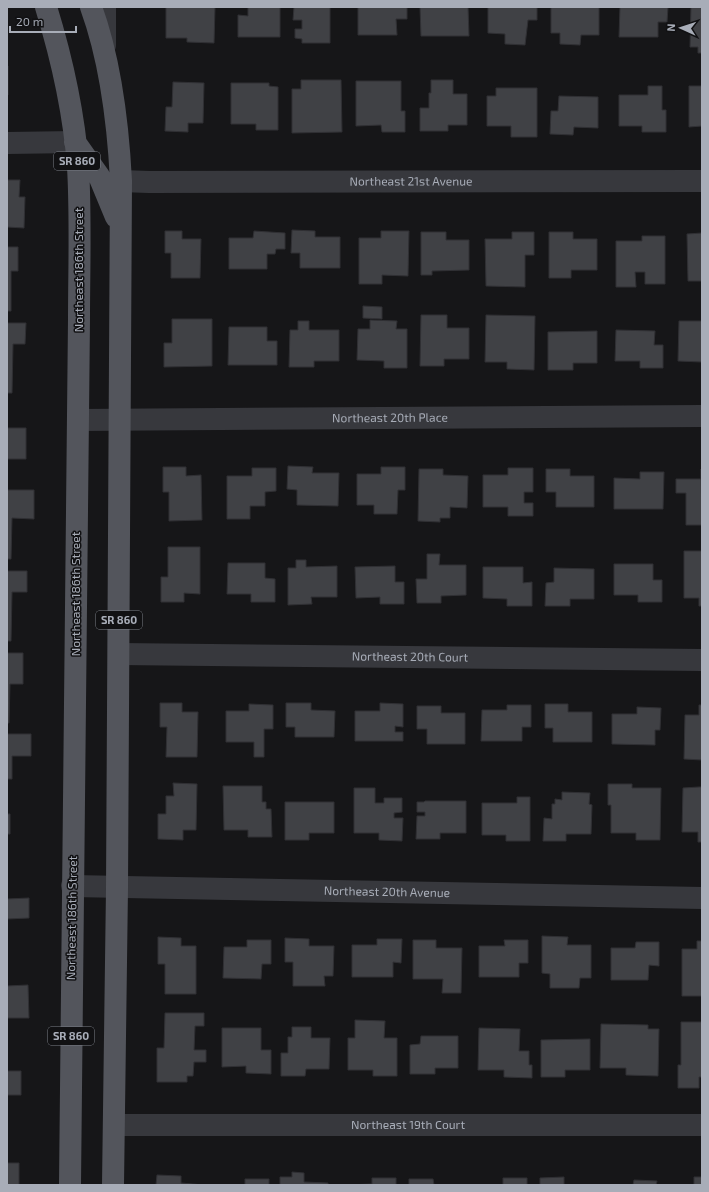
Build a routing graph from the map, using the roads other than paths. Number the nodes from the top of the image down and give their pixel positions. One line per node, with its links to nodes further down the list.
1 (46, 7): 6 (main road, Northeast 186th Street / SR 860)
2 (92, 7): 4 (main road, SR 860)
3 (106, 7): 4 (street)
4 (105, 56): 7 (main road, SR 860)
5 (7, 142): 6 (street)
6 (75, 142): 9 (main road); 11 (main road, Northeast 186th Street / SR 860)
7 (121, 181): 8 (street, Northeast 21st Avenue); 9 (main road, SR 860)
8 (702, 181)
9 (122, 234): 12 (main road, SR 860)
10 (702, 416): 12 (street, Northeast 20th Place)
11 (78, 420): 12 (street, Northeast 20th Place); 15 (main road, Northeast 186th Street / SR 860)
12 (121, 420): 13 (main road, SR 860)
13 (119, 654): 14 (street, Northeast 20th Court); 16 (main road, SR 860)
14 (702, 660)
15 (72, 886): 16 (street, Northeast 20th Avenue); 20 (main road, Northeast 186th Street / SR 860)
16 (117, 888): 17 (street, Northeast 20th Avenue); 18 (main road, SR 860)
17 (702, 898)
18 (114, 1125): 19 (street, Northeast 19th Court); 21 (main road, SR 860)
19 (702, 1125)
20 (70, 1185)
21 (113, 1185)

